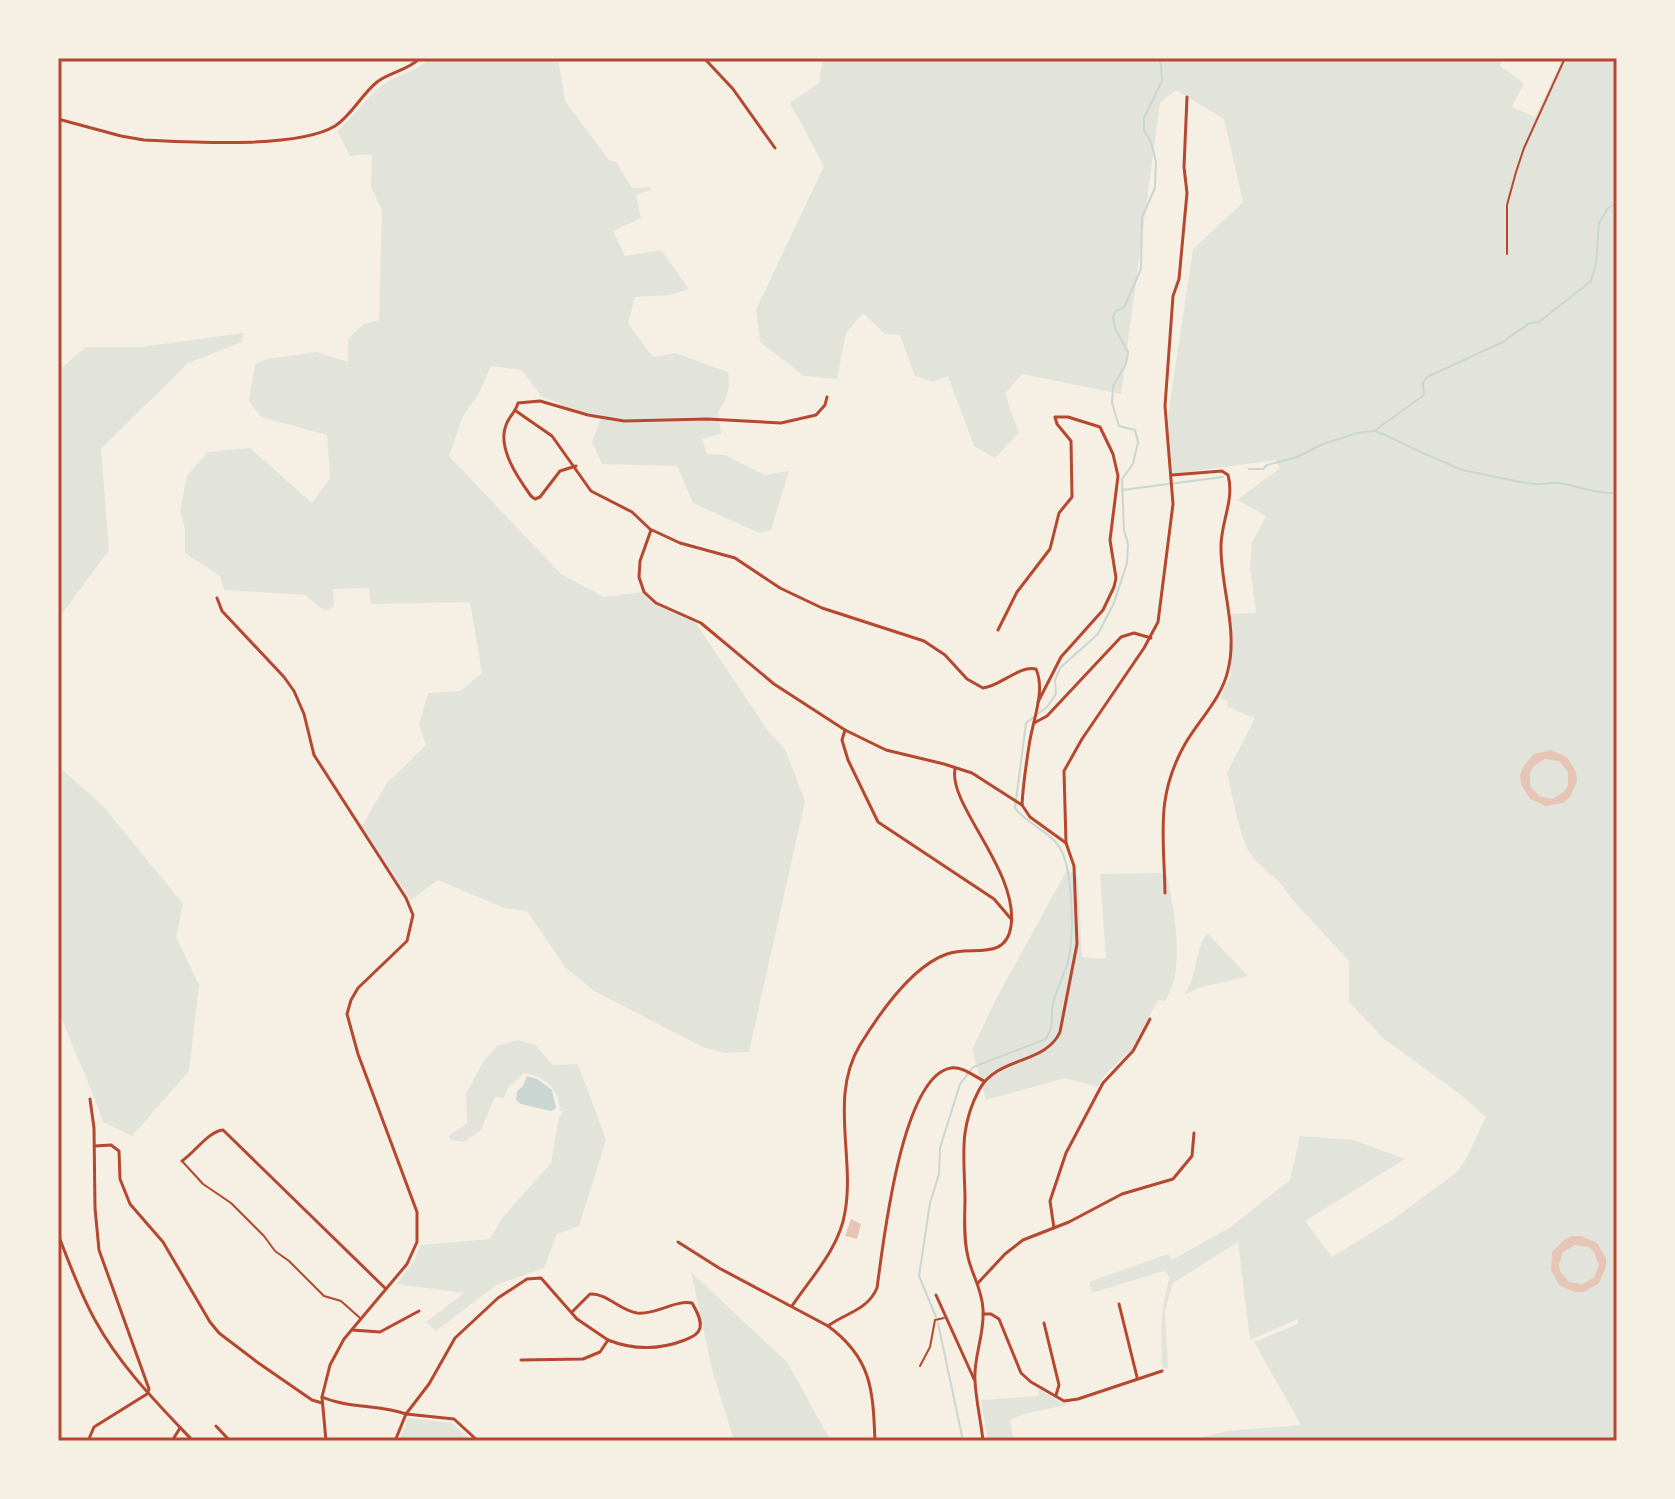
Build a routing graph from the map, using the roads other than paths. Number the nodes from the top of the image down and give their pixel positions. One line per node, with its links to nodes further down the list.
1 (420, 58): 4 (street)
2 (704, 58): 5 (street)
3 (1187, 97): 9 (street)
4 (58, 119)
5 (775, 148)
6 (827, 397): 7 (street)
7 (516, 411): 8 (street); 8 (street)
8 (576, 466): 10 (street)
9 (1172, 475): 13 (street); 20 (street)
10 (651, 530): 14 (street); 16 (street)
11 (217, 598): 32 (street)
12 (998, 630): 14 (street)
13 (1151, 638): 15 (street); 19 (street)
14 (1038, 702): 15 (street)
15 (1034, 721): 18 (street)
16 (845, 730): 17 (street); 21 (street)
17 (956, 768): 18 (street); 21 (street)
18 (1018, 803): 19 (street)
19 (1066, 843): 23 (street)
20 (1165, 893)
21 (1012, 920): 35 (street)
22 (1150, 1019): 28 (street)
23 (984, 1081): 31 (street); 42 (street)
24 (90, 1099): 26 (street)
25 (1194, 1133): 28 (street)
26 (95, 1146): 50 (street); 52 (street)
27 (182, 1161): 32 (street); 40 (lane)
28 (1054, 1228): 31 (street)
29 (58, 1234): 50 (street)
30 (678, 1242): 35 (street)
31 (978, 1283): 38 (street)
32 (386, 1289): 40 (street)
33 (936, 1295): 39 (street)
34 (1119, 1304): 48 (street)
35 (792, 1306): 42 (street)
36 (419, 1311): 43 (street)
37 (571, 1313): 44 (street); 44 (street); 53 (street)
38 (983, 1314): 49 (street); 51 (street)
39 (944, 1318): 46 (lane); 49 (street)
40 (361, 1319): 43 (street)
41 (1044, 1323): 51 (street)
42 (828, 1326): 65 (street)
43 (352, 1330): 52 (street)
44 (608, 1340): 45 (street)
45 (521, 1360)
46 (920, 1366)
47 (1162, 1371): 48 (street)
48 (1137, 1377): 51 (street)
49 (974, 1379): 66 (street)
50 (147, 1394): 55 (street); 58 (street)
51 (1056, 1395)
52 (322, 1400): 53 (street); 62 (street)
53 (406, 1414): 63 (street); 64 (street)
54 (216, 1426): 61 (street)
55 (180, 1428): 59 (street); 60 (street)
56 (58, 1439): 57 (street)
57 (80, 1441)
58 (88, 1441)
59 (172, 1441)
60 (193, 1441)
61 (230, 1441)
62 (326, 1441)
63 (395, 1441)
64 (478, 1441)
65 (875, 1441)
66 (983, 1441)

